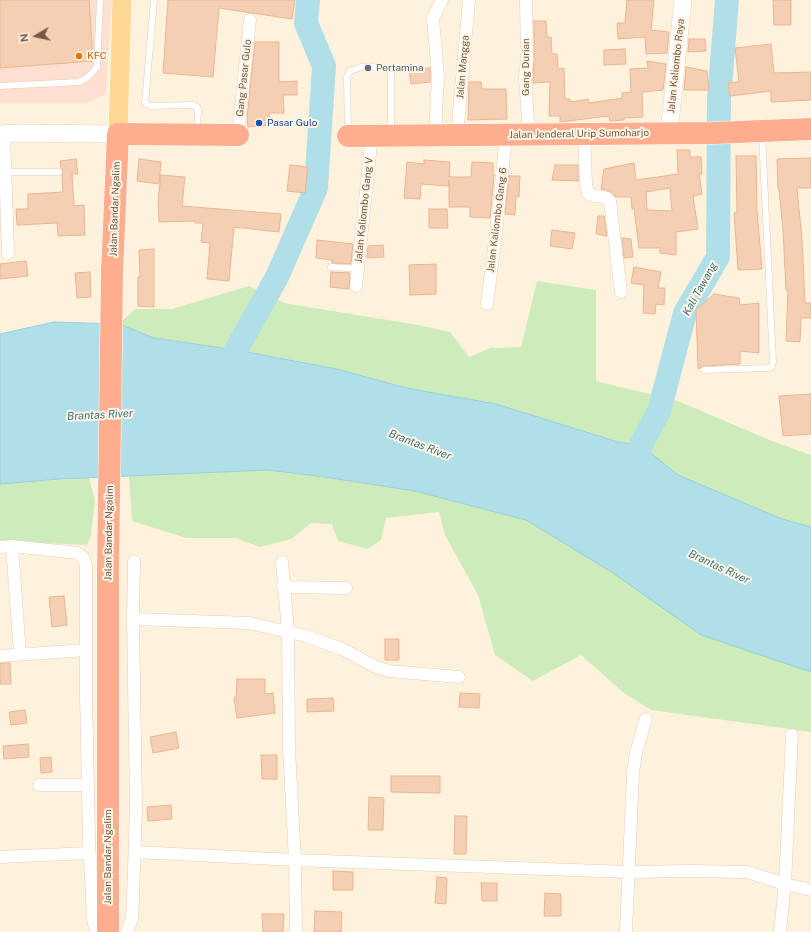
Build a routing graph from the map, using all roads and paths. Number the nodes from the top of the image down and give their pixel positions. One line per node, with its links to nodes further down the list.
1 (100, 0): 9 (lane)
2 (122, 0): 14 (main road)
3 (154, 0): 17 (lane)
4 (442, 0): 19 (street)
5 (469, 0): 20 (street, Jalan Mangga)
6 (526, 0): 15 (street, Gang Durian)
7 (683, 0): 12 (street, Jalan Kaliombo Raya)
8 (250, 20): 22 (street, Gang Pasar Gulo)
9 (0, 86)
10 (811, 129): 11 (highway, Jalan Jenderal Urip Sumoharjo)
11 (762, 131): 12 (highway, Jalan Jenderal Urip Sumoharjo); 33 (lane)
12 (669, 133): 16 (highway, Jalan Jenderal Urip Sumoharjo)
13 (2, 134): 14 (street); 25 (street)
14 (118, 134): 17 (highway); 57 (highway, Jalan Bandar Ngalim)
15 (529, 134): 16 (highway, Jalan Jenderal Urip Sumoharjo); 21 (highway, Jalan Jenderal Urip Sumoharjo)
16 (584, 134): 31 (street)
17 (197, 135): 22 (highway)
18 (381, 135): 19 (highway, Jalan Jenderal Urip Sumoharjo); 23 (highway, Jalan Jenderal Urip Sumoharjo); 23 (lane); 29 (street, Jalan Kaliombo Gang V)
19 (435, 135): 20 (highway, Jalan Jenderal Urip Sumoharjo)
20 (457, 135): 21 (highway, Jalan Jenderal Urip Sumoharjo)
21 (506, 135): 32 (street, Jalan Kaliombo Gang 6)
22 (238, 136)
23 (348, 136)
24 (59, 172): 25 (lane)
25 (5, 176): 26 (lane); 27 (street)
26 (0, 194)
27 (8, 253)
28 (331, 266): 29 (lane)
29 (358, 269): 30 (street, Jalan Kaliombo Gang V)
30 (356, 286)
31 (621, 292)
32 (487, 304)
33 (704, 370)
34 (6, 547): 41 (street); 42 (street)
35 (134, 561): 39 (street)
36 (282, 562): 37 (street)
37 (283, 588): 38 (street); 40 (street)
38 (346, 588)
39 (133, 619): 40 (street); 49 (street)
40 (288, 632): 44 (street); 52 (street)
41 (86, 650): 42 (street); 48 (street)
42 (20, 654): 43 (street)
43 (0, 656)
44 (459, 677)
45 (646, 719): 53 (street)
46 (792, 735): 54 (street)
47 (39, 785): 48 (street)
48 (88, 785): 50 (street)
49 (135, 852): 52 (street); 58 (street)
50 (90, 853): 51 (street); 56 (street)
51 (0, 857)
52 (295, 860): 53 (street); 59 (street)
53 (628, 872): 54 (street); 60 (street)
54 (785, 884): 55 (street); 61 (street)
55 (811, 890)
56 (96, 932)
57 (108, 932)
58 (127, 932)
59 (296, 932)
60 (626, 932)
61 (780, 932)

